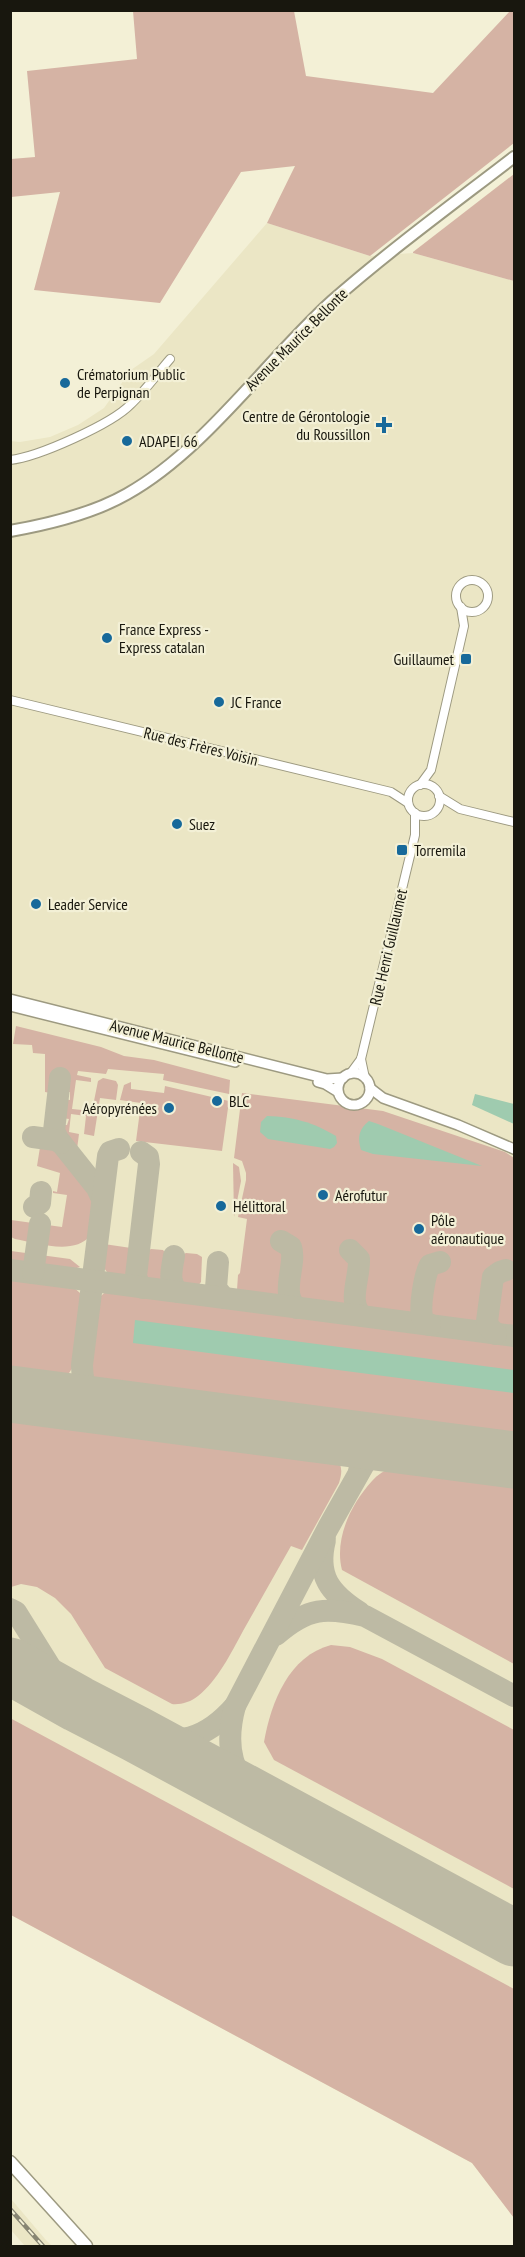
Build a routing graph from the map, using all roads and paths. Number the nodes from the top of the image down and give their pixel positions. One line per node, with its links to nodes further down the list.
1 (514, 157): 4 (main road, Avenue Maurice Bellonte)
2 (170, 358): 3 (street)
3 (10, 460)
4 (10, 531)
5 (461, 607): 6 (street); 6 (street); 7 (street)
6 (476, 611): 7 (street)
7 (464, 626): 9 (street)
8 (10, 700): 12 (street, Rue des Frères Voisin)
9 (431, 770): 10 (street); 11 (street)
10 (417, 787): 11 (street); 12 (street, Rue des Frères Voisin); 14 (street)
11 (434, 788): 13 (street)
12 (391, 792): 14 (street, Rue des Frères Voisin)
13 (439, 796): 15 (street); 17 (street)
14 (408, 803): 16 (street)
15 (460, 809): 17 (street); 18 (street)
16 (415, 813): 17 (street); 19 (street, Rue Henri Guillaumet)
17 (432, 813): 19 (street, Rue Henri Guillaumet)
18 (514, 822)
19 (415, 835): 22 (street, Rue Henri Guillaumet)
20 (10, 999): 23 (street, Avenue Maurice Bellonte)
21 (10, 1006): 26 (street, Avenue Maurice Bellonte)
22 (361, 1059): 23 (street, Rue Henri Guillaumet); 24 (street, Rue Henri Guillaumet)
23 (346, 1076): 24 (street); 26 (street)
24 (365, 1078): 25 (street)
25 (370, 1088): 27 (street); 28 (street)
26 (338, 1092): 28 (street)
27 (382, 1098): 28 (street); 29 (street)
28 (365, 1101)
29 (514, 1149)
30 (10, 2162): 33 (main road)
31 (10, 2172): 32 (main road)
32 (77, 2247)
33 (86, 2247)

